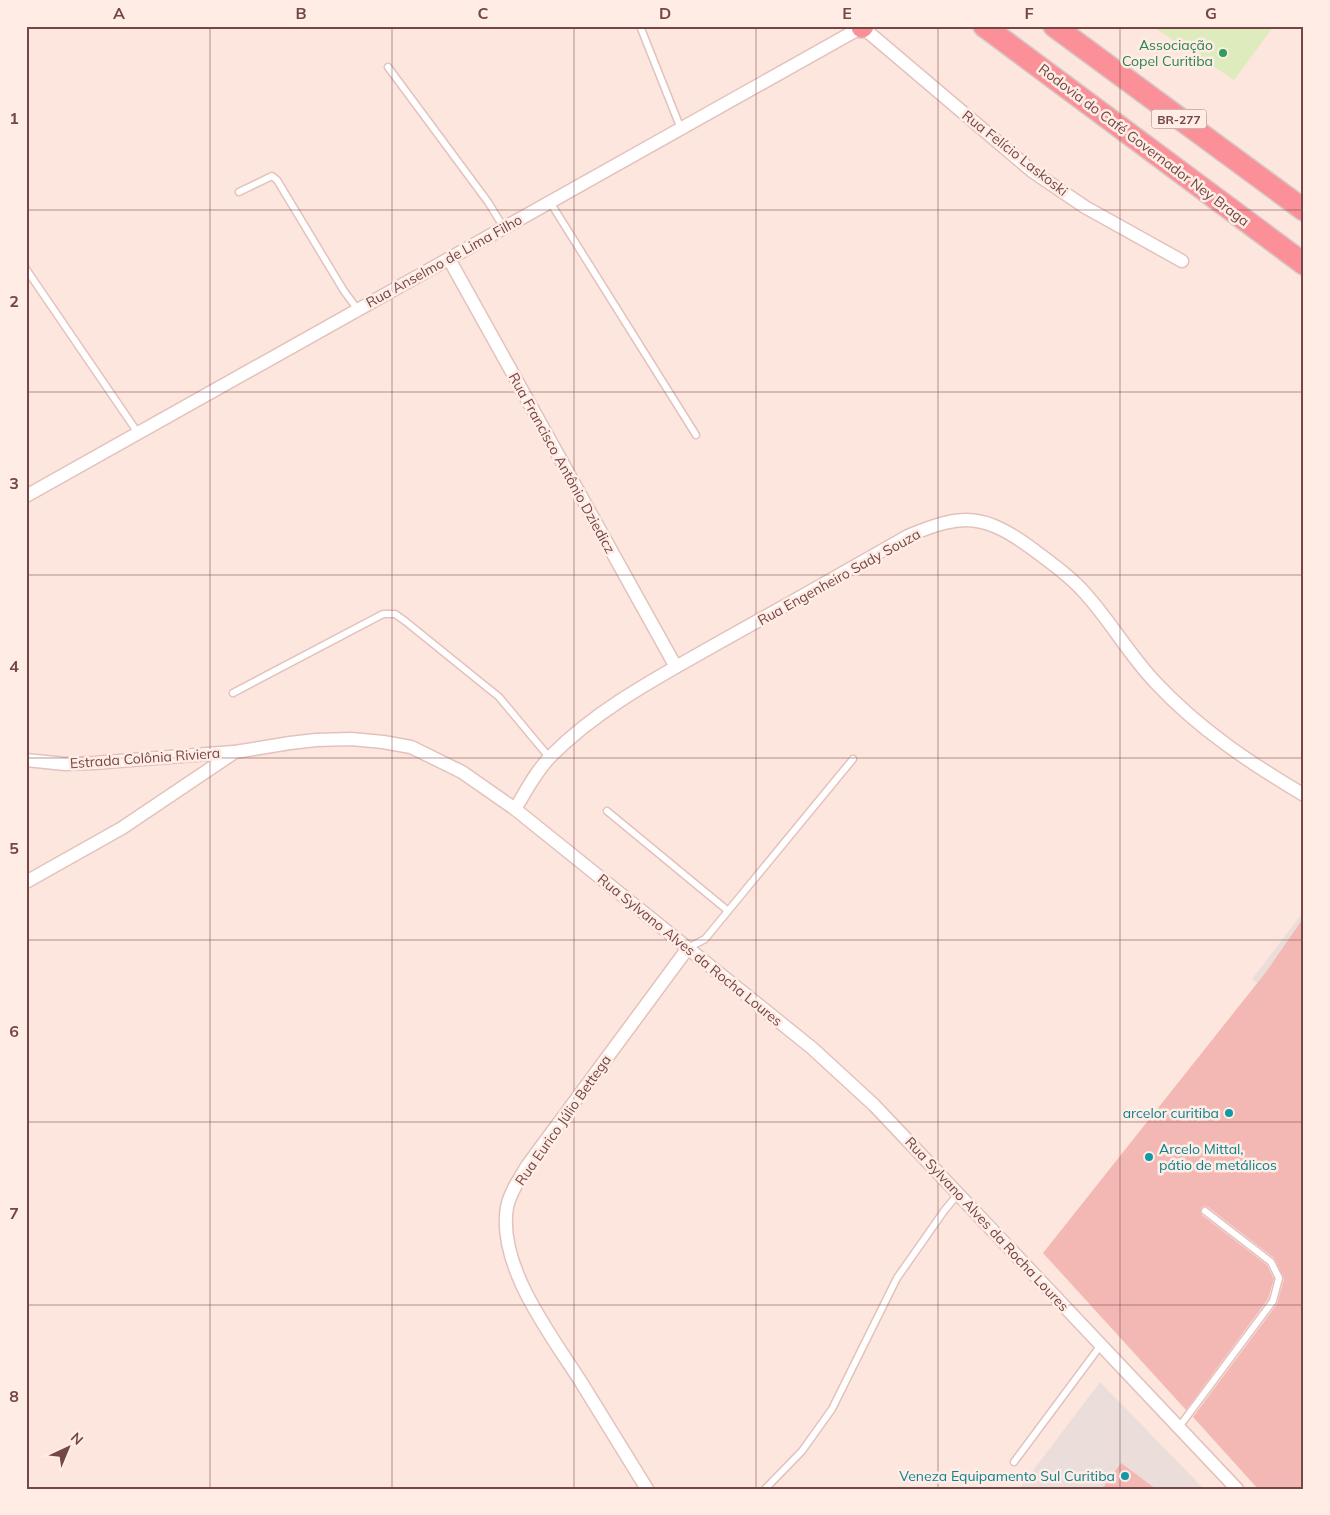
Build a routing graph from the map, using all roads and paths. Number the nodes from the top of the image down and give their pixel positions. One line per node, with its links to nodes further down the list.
1 (640, 26): 7 (lane)
2 (984, 26): 6 (highway, Rodovia do Café Governador Ney Braga / BR-277)
3 (1054, 26): 10 (highway, BR-277)
4 (862, 27): 7 (street, Rua Anselmo de Lima Filho); 13 (street, Rua Felício Laskoski)
5 (388, 67): 11 (lane)
6 (1104, 115): 14 (highway, Rodovia do Café Governador Ney Braga / BR-277); 16 (highway)
7 (681, 129): 9 (street, Rua Anselmo de Lima Filho)
8 (239, 192): 17 (lane)
9 (550, 202): 11 (street, Rua Anselmo de Lima Filho); 19 (lane)
10 (1304, 210)
11 (504, 228): 12 (street, Rua Anselmo de Lima Filho)
12 (449, 259): 17 (street, Rua Anselmo de Lima Filho); 21 (street, Rua Francisco Antônio Dziedicz)
13 (1182, 261)
14 (1304, 264)
15 (26, 269): 18 (lane)
16 (1304, 276)
17 (358, 310): 18 (street, Rua Anselmo de Lima Filho)
18 (138, 433): 20 (street, Rua Anselmo de Lima Filho)
19 (696, 435)
20 (26, 496)
21 (676, 667): 24 (street, Rua Engenheiro Sady Souza); 27 (street, Rua Engenheiro Sady Souza)
22 (233, 694): 24 (lane)
23 (235, 752): 25 (street, Estrada Colônia Riviera); 28 (street, Rua Sylvano Alves da Rocha Loures); 30 (street, Rua Sylvano Alves da Rocha Loures)
24 (549, 757): 28 (street, Rua Engenheiro Sady Souza)
25 (26, 760)
26 (853, 760): 31 (lane)
27 (1304, 794)
28 (515, 809): 32 (street, Rua Sylvano Alves da Rocha Loures)
29 (607, 811): 31 (lane)
30 (26, 882)
31 (727, 910): 32 (lane)
32 (688, 948): 33 (street, Rua Sylvano Alves da Rocha Loures); 38 (street, Rua Eurico Júlio Bettega)
33 (958, 1194): 35 (street, Rua Sylvano Alves da Rocha Loures); 39 (lane)
34 (1205, 1211): 36 (lane)
35 (1101, 1345): 36 (street, Rua Sylvano Alves da Rocha Loures); 37 (lane)
36 (1179, 1427): 40 (street, Rua Sylvano Alves da Rocha Loures)
37 (1014, 1462)
38 (647, 1489)
39 (766, 1489)
40 (1238, 1489)

